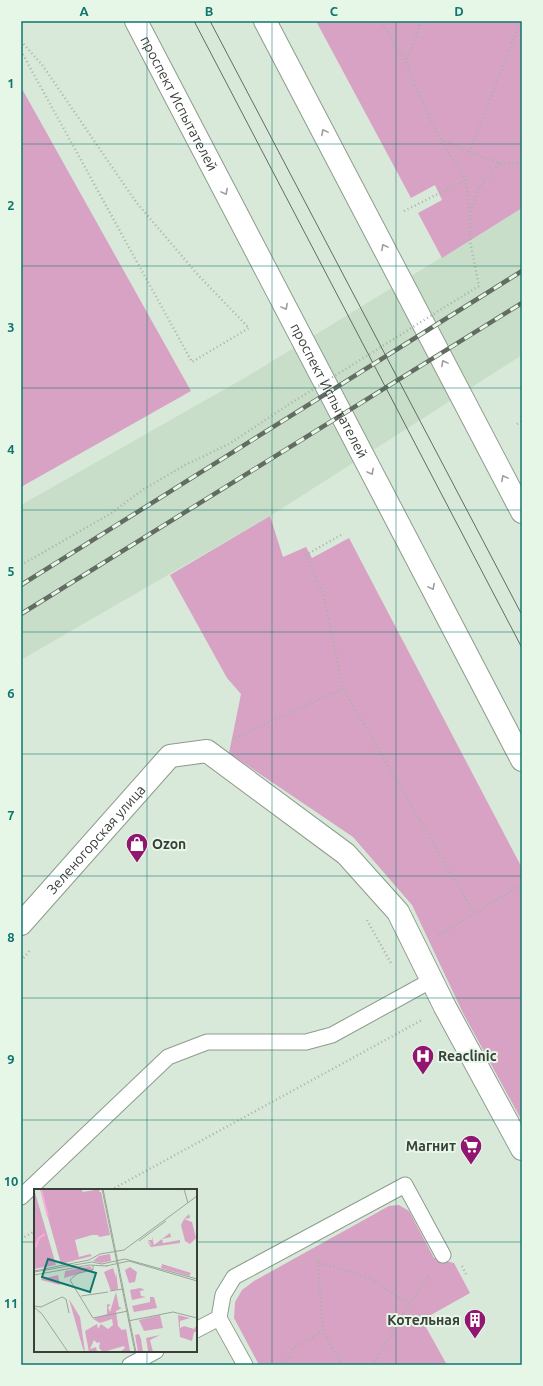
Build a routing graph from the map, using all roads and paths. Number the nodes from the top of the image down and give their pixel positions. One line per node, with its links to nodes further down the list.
1 (136, 21): 25 (main road, проспект Испытателей, one-way to 25)
2 (266, 21): 20 (main road, one-way to 2)
3 (381, 21): 10 (path)
4 (417, 21): 7 (path)
5 (422, 21): 7 (path)
6 (521, 21): 12 (path)
7 (419, 29): 10 (path)
8 (21, 41): 9 (path)
9 (21, 51)
10 (406, 62): 11 (path)
11 (440, 139): 12 (path); 15 (path)
12 (469, 152): 13 (path)
13 (499, 163): 14 (path); 17 (path)
14 (522, 163)
15 (466, 180): 16 (path); 17 (path)
16 (404, 211)
17 (470, 215): 22 (path, bridge)
18 (522, 421): 19 (path)
19 (517, 424)
20 (522, 512)
21 (341, 535): 23 (path)
22 (21, 565)
23 (343, 688): 24 (path); 27 (path)
24 (207, 751): 29 (main road, Зеленогорская улица); 30 (main road)
25 (522, 760)
26 (522, 884): 27 (path)
27 (474, 913): 30 (path)
28 (364, 914): 34 (path)
29 (21, 924)
30 (416, 948): 33 (main road)
31 (32, 949): 32 (path)
32 (21, 961)
33 (432, 980): 34 (lane); 35 (main road)
34 (408, 994): 36 (path); 39 (lane)
35 (445, 1007): 36 (path); 37 (main road)
36 (423, 1020): 38 (path)
37 (522, 1149)
38 (113, 1189)
39 (21, 1197)
40 (34, 1232): 41 (path)
41 (21, 1239)
42 (304, 1240): 43 (lane); 44 (path); 46 (lane)
43 (443, 1255): 45 (path)
44 (318, 1262): 45 (path); 48 (path)
45 (409, 1304): 54 (path)
46 (219, 1318): 47 (lane); 51 (lane)
47 (197, 1329)
48 (323, 1331): 52 (path); 53 (path)
49 (154, 1352): 50 (lane)
50 (130, 1365)
51 (245, 1365)
52 (280, 1365)
53 (342, 1365)
54 (373, 1365)

